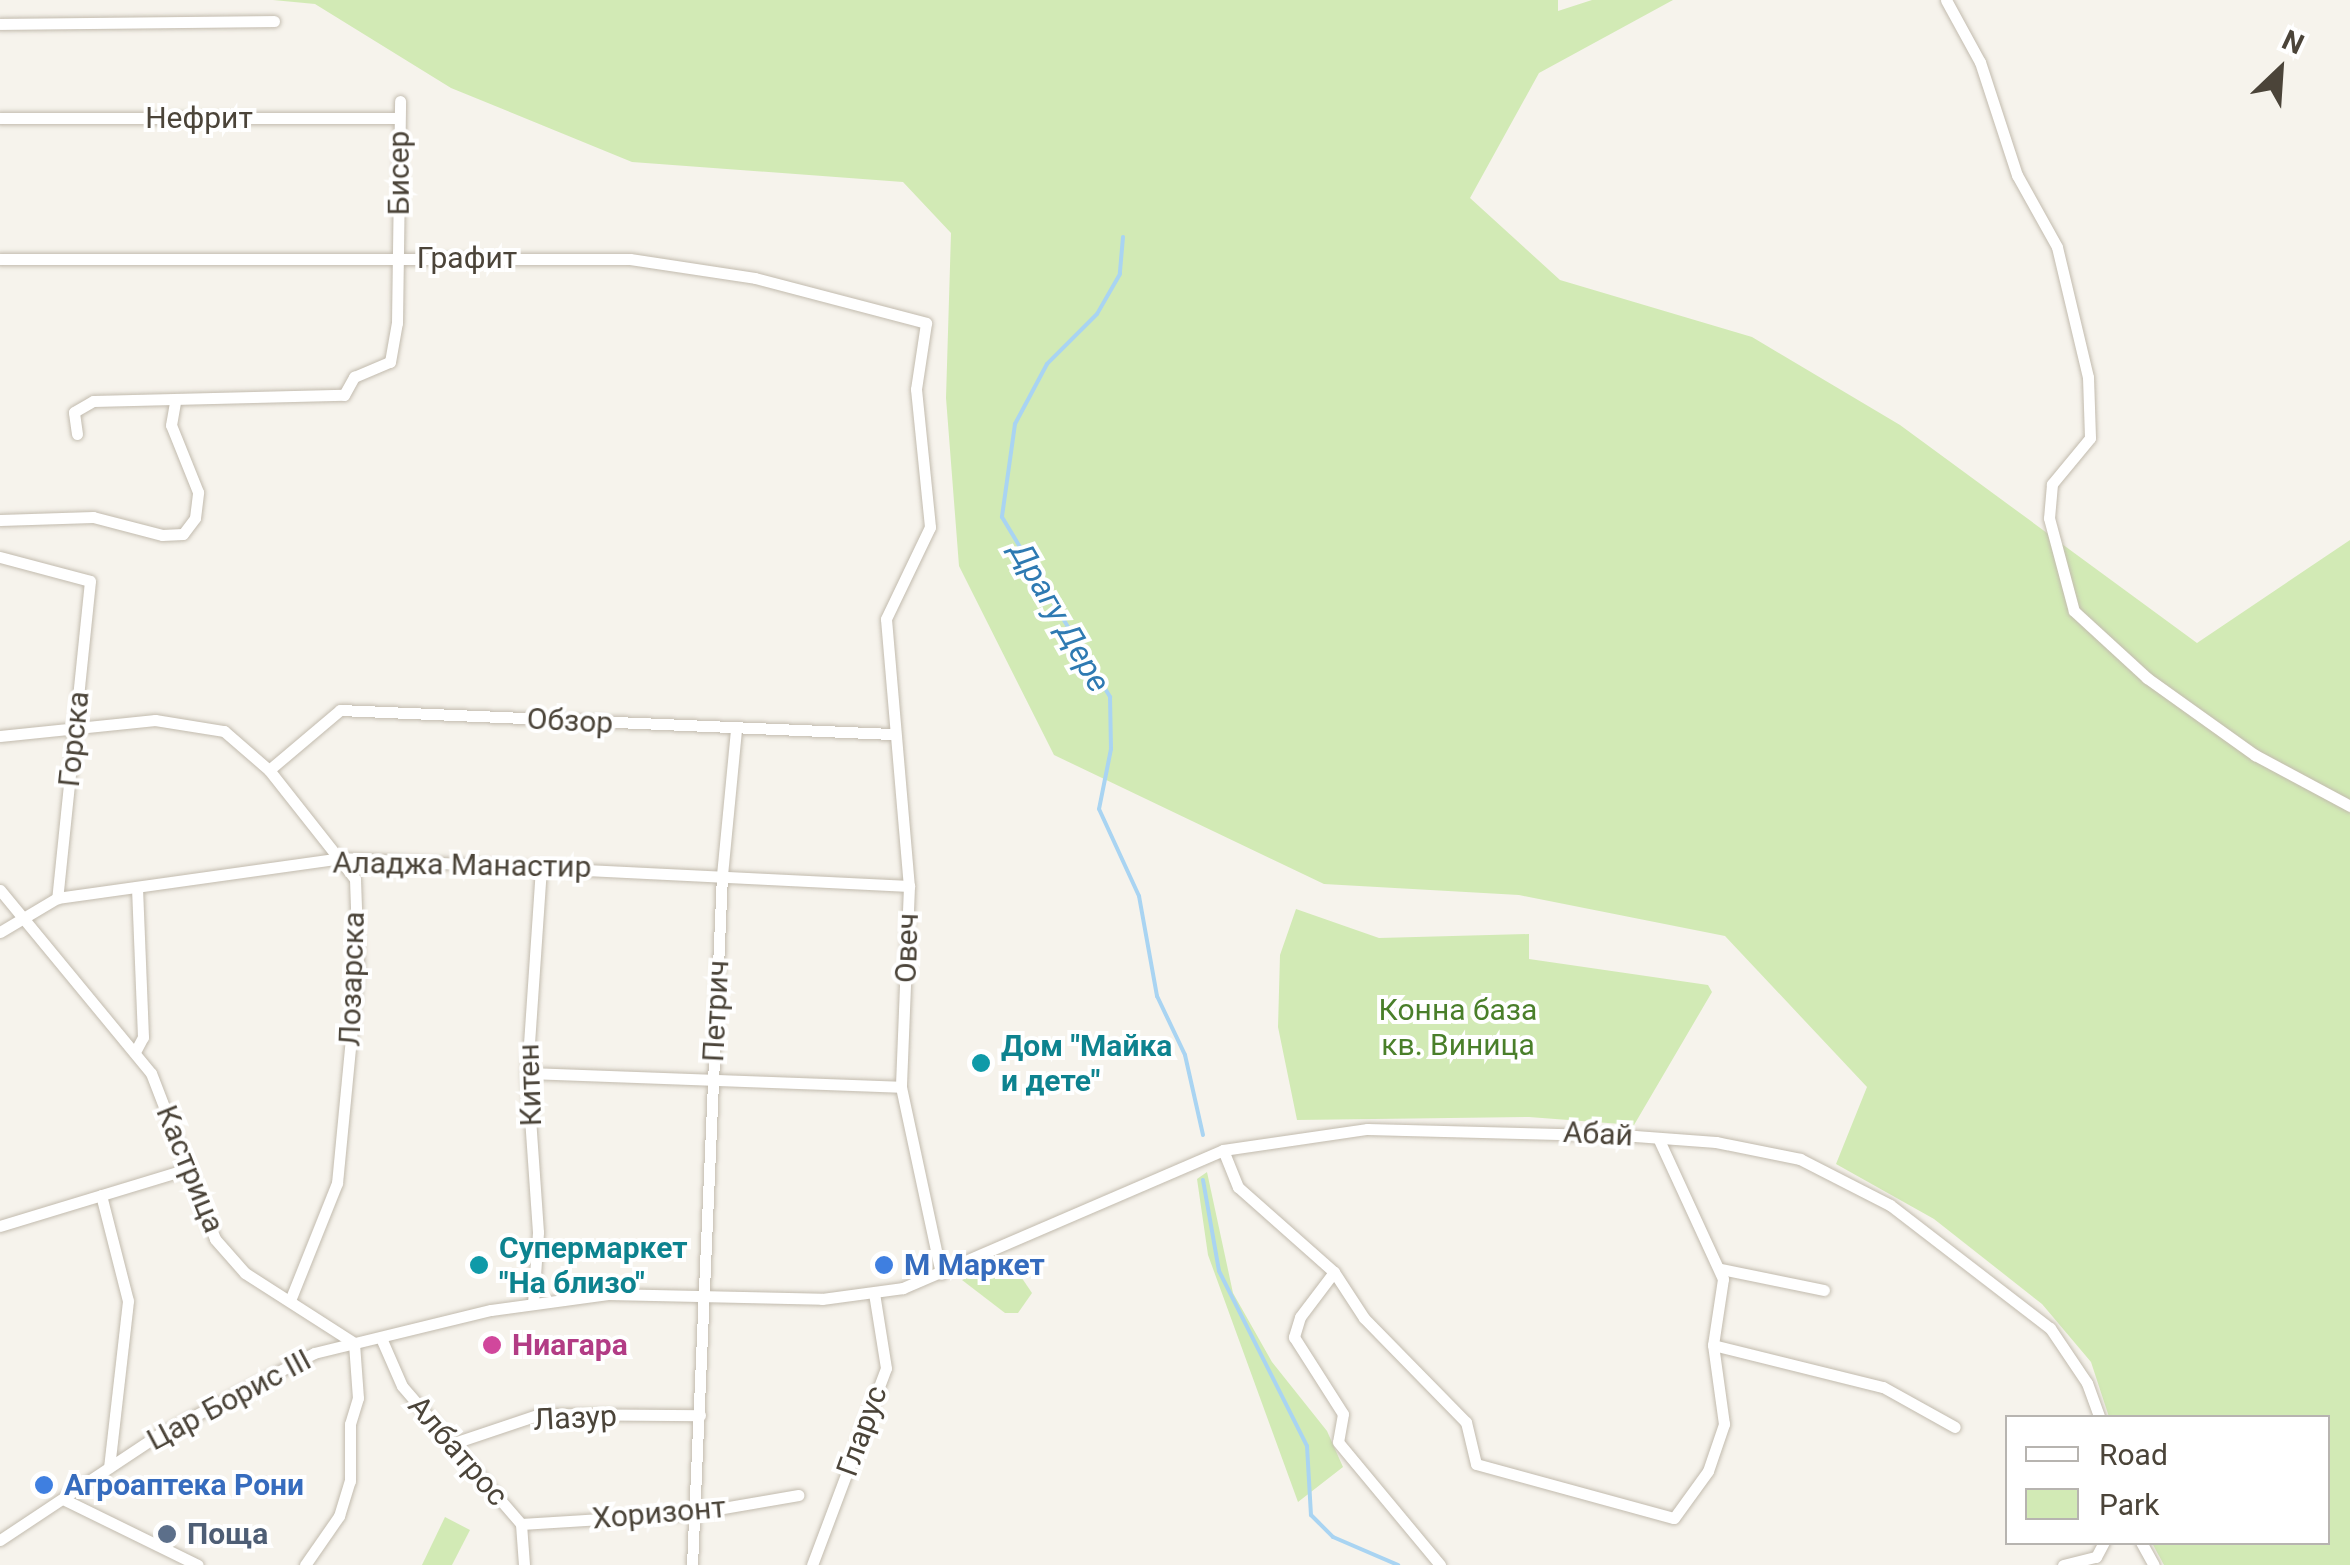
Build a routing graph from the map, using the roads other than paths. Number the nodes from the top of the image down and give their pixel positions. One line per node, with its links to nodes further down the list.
1 (1946, 0): 19 (street)
2 (274, 21): 3 (street)
3 (0, 24)
4 (400, 101): 6 (street, Бисер)
5 (0, 118): 6 (street, Нефрит)
6 (398, 118): 7 (street, Бисер)
7 (399, 258): 8 (street, Графит); 9 (street, Бисер); 13 (street, Графит)
8 (0, 259)
9 (174, 403): 10 (street); 11 (street)
10 (77, 434)
11 (0, 520)
12 (0, 558): 14 (street, Горска)
13 (886, 619): 16 (street, Овеч)
14 (76, 728): 17 (street, Лозарска); 18 (street, Лозарска); 26 (street, Горска)
15 (736, 730): 16 (street, Обзор); 18 (street, Обзор); 22 (street, Петрич)
16 (893, 734): 23 (street, Овеч)
17 (0, 736)
18 (269, 770): 20 (street, Лозарска)
19 (2350, 806)
20 (340, 858): 21 (street, Аладжа Манастир); 24 (street, Аладжа Манастир); 45 (street, Лозарска)
21 (542, 866): 22 (street, Аладжа Манастир); 30 (street, Китен)
22 (722, 874): 23 (street, Аладжа Манастир); 31 (street, Петрич)
23 (909, 886): 32 (street, Овеч)
24 (137, 887): 26 (street, Аладжа Манастир); 29 (street)
25 (0, 890): 27 (street, Кастрица)
26 (57, 898): 27 (street, Аладжа Манастир)
27 (20, 915): 28 (street, Аладжа Манастир); 29 (street, Кастрица)
28 (0, 932)
29 (135, 1052): 35 (street, Кастрица)
30 (527, 1073): 31 (street); 46 (street, Китен)
31 (713, 1077): 32 (street); 43 (street, Петрич)
32 (901, 1087): 41 (street, Овеч)
33 (1658, 1138): 34 (street, Абай); 39 (street); 51 (street, Абай)
34 (1223, 1150): 38 (street, Абай); 40 (street)
35 (184, 1170): 36 (street); 45 (street, Кастрица)
36 (101, 1195): 37 (street); 54 (street)
37 (0, 1226)
38 (1009, 1243): 41 (street, Цар Борис III)
39 (1720, 1268): 42 (street); 49 (street)
40 (1334, 1272): 49 (street); 66 (street)
41 (941, 1274): 44 (street, Цар Борис III)
42 (1824, 1290)
43 (708, 1292): 44 (street, Цар Борис III); 46 (street, Цар Борис III); 50 (street, Петрич)
44 (874, 1294): 65 (street, Гларус)
45 (291, 1298): 48 (street, Кастрица)
46 (533, 1304): 47 (street, Цар Борис III)
47 (382, 1338): 48 (street, Цар Борис III); 53 (street, Албатрос)
48 (354, 1343): 54 (street, Цар Борис III); 62 (street)
49 (1713, 1345): 52 (street)
50 (700, 1415): 53 (street, Лазур); 57 (street, Петрич)
51 (2099, 1415)
52 (1955, 1427)
53 (454, 1443): 58 (street, Албатрос)
54 (109, 1467): 56 (street, Цар Борис III)
55 (798, 1496): 57 (street, Хоризонт)
56 (63, 1499): 59 (street, Цар Борис III); 61 (street)
57 (694, 1513): 58 (street, Хоризонт); 64 (street, Петрич)
58 (520, 1524): 63 (street, Албатрос)
59 (2, 1535)
60 (2102, 1545): 67 (street)
61 (198, 1565)
62 (306, 1565)
63 (524, 1565)
64 (692, 1565)
65 (812, 1565)
66 (1440, 1565)
67 (2063, 1565)

